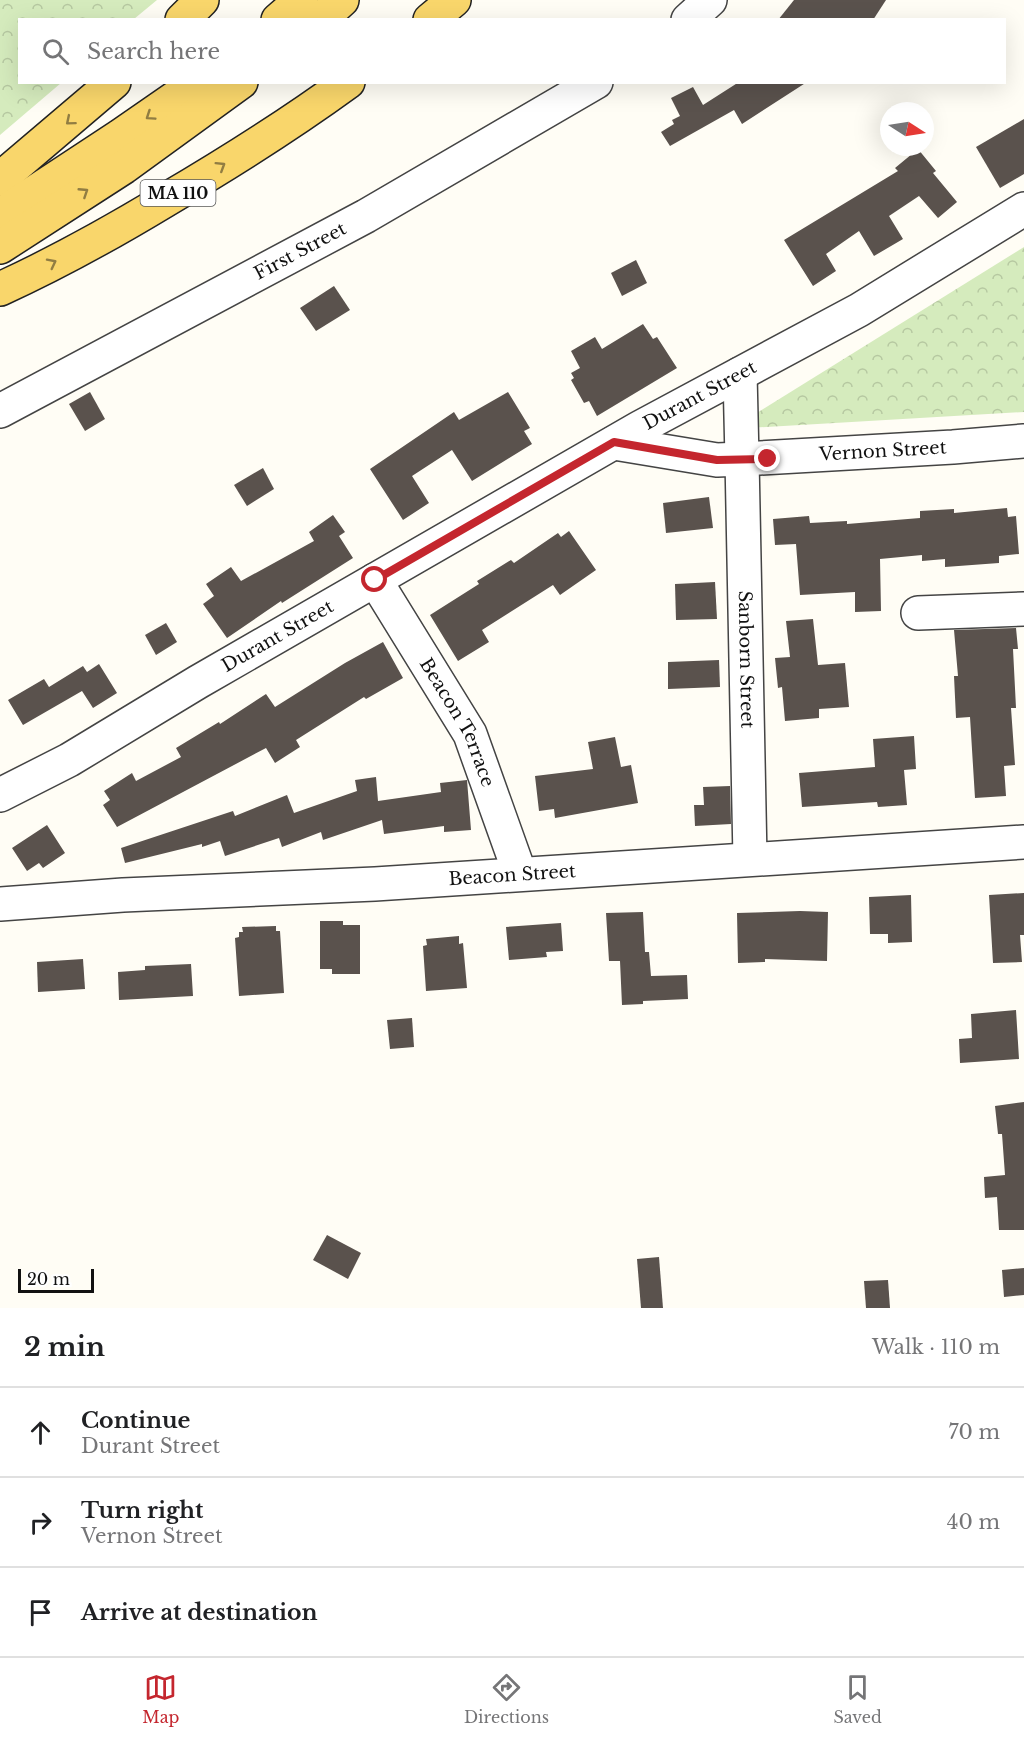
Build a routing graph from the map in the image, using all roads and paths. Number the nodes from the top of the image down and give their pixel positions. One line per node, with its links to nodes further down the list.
1 (202, 0): 6 (main road)
2 (301, 0): 7 (main road)
3 (342, 0): 8 (main road)
4 (454, 0): 9 (main road)
5 (710, 0): 10 (street)
6 (184, 18)
7 (280, 18)
8 (322, 18)
9 (432, 18)
10 (690, 18)
11 (112, 84): 16 (main road, one-way to 16)
12 (195, 84): 18 (main road, one-way to 18)
13 (239, 84): 19 (main road, one-way to 13)
14 (345, 84): 20 (main road, MA 110, one-way to 14)
15 (593, 84): 22 (street, First Street)
16 (0, 179)
17 (1024, 209): 21 (street, Durant Street)
18 (0, 215)
19 (0, 247)
20 (0, 290)
21 (740, 374): 24 (street, Durant Street); 25 (street)
22 (0, 411)
23 (1024, 441): 25 (street, Vernon Street)
24 (614, 442): 25 (street, Vernon Street); 26 (street, Durant Street)
25 (742, 459): 31 (street, Sanborn Street)
26 (375, 580): 29 (street, Durant Street); 32 (street, Beacon Terrace)
27 (1024, 609): 28 (street)
28 (918, 613)
29 (0, 795)
30 (1024, 842): 31 (street, Beacon Street)
31 (750, 859): 32 (street, Beacon Street)
32 (520, 874): 33 (street, Beacon Street)
33 (0, 904)

